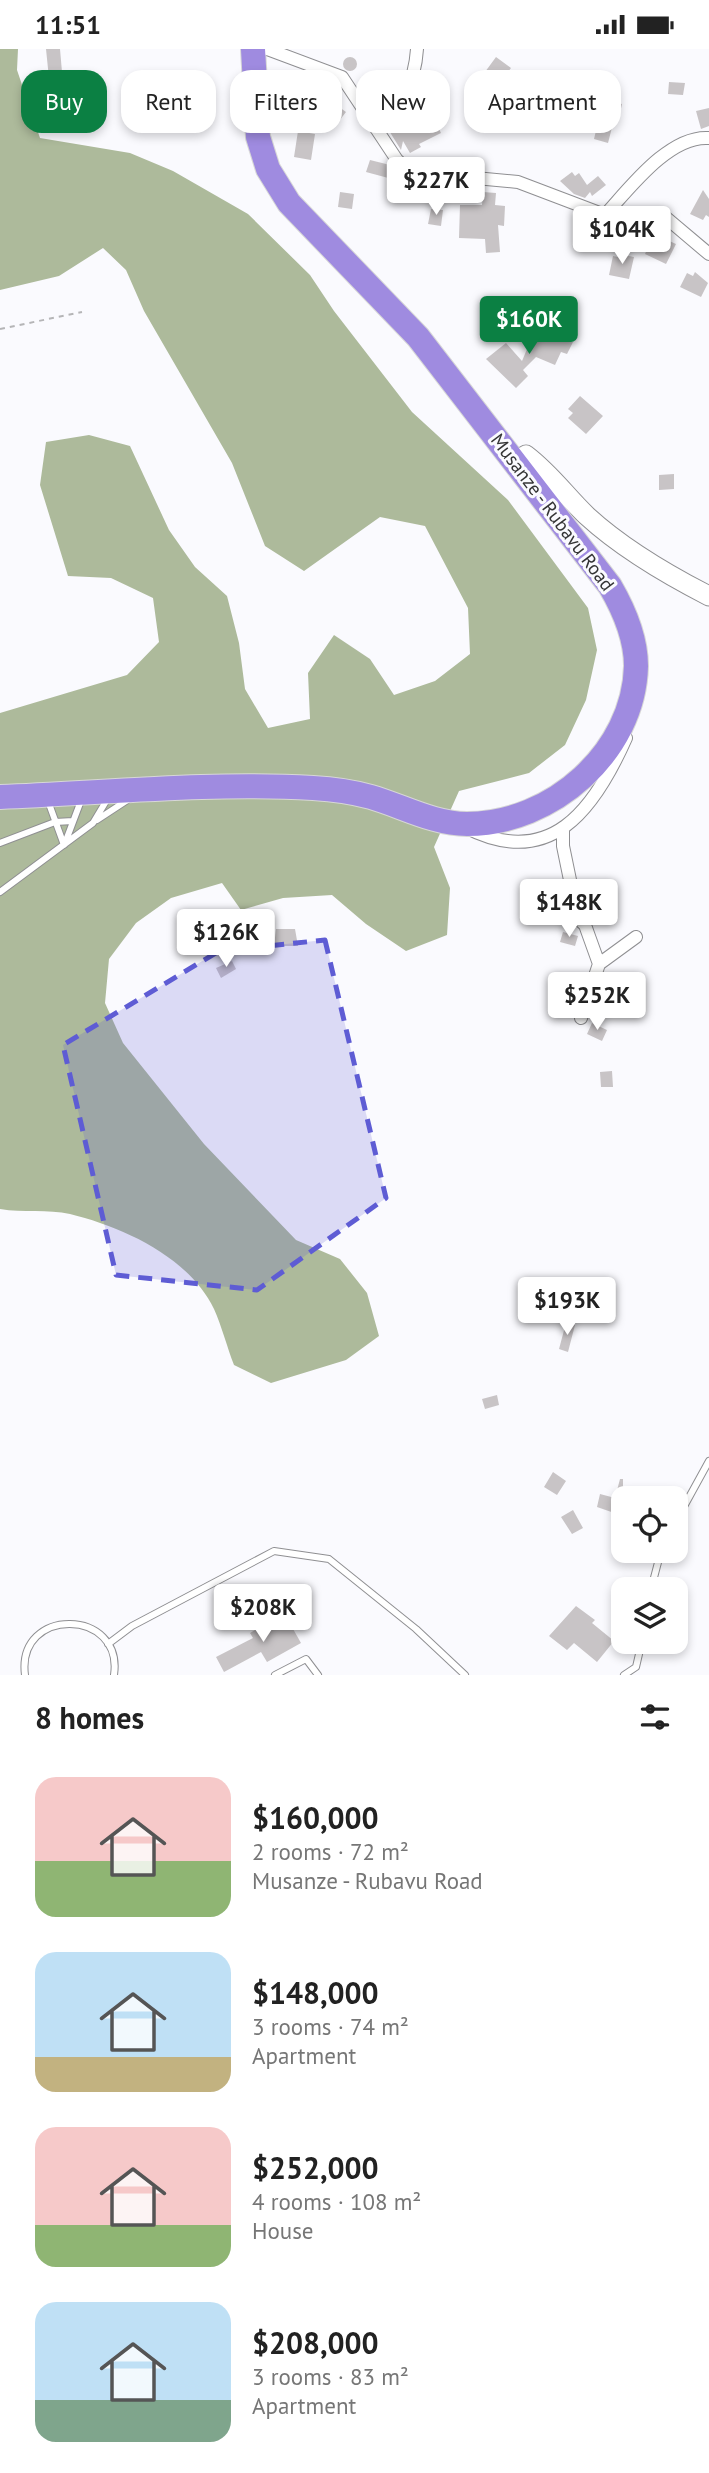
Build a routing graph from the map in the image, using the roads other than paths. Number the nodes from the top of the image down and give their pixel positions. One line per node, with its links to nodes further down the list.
1 (253, 49): 10 (highway, Musanze - Rubavu Road)
2 (267, 49): 5 (street)
3 (417, 49): 4 (street)
4 (413, 70)
5 (356, 97)
6 (380, 133): 8 (street)
7 (709, 138): 8 (street)
8 (605, 215): 9 (street)
9 (709, 254)
10 (515, 463): 11 (main road); 12 (highway, Musanze - Rubavu Road)
11 (709, 596)
12 (636, 664): 21 (highway, Musanze - Rubavu Road); 22 (street)
13 (153, 790): 14 (highway, Musanze - Rubavu Road); 20 (lane); 21 (highway, Musanze - Rubavu Road)
14 (113, 792): 15 (highway, Musanze - Rubavu Road); 20 (lane)
15 (83, 794): 16 (highway, Musanze - Rubavu Road); 18 (lane)
16 (46, 795): 17 (highway, Musanze - Rubavu Road); 19 (lane)
17 (0, 797)
18 (73, 821): 19 (lane); 24 (lane)
19 (55, 822): 23 (lane); 24 (lane)
20 (93, 823): 24 (lane)
21 (459, 824): 22 (street)
22 (563, 828): 27 (street)
23 (0, 843)
24 (64, 845): 25 (lane)
25 (0, 893)
26 (636, 937): 27 (street)
27 (599, 964): 28 (street)
28 (581, 1018)
29 (709, 1461): 30 (lane)
30 (688, 1499)
31 (108, 1644): 33 (lane); 35 (lane); 38 (lane)
32 (639, 1654): 39 (lane)
33 (24, 1673): 34 (lane)
34 (15, 1675)
35 (114, 1675)
36 (275, 1675): 37 (lane)
37 (318, 1675)
38 (465, 1675)
39 (624, 1675)

